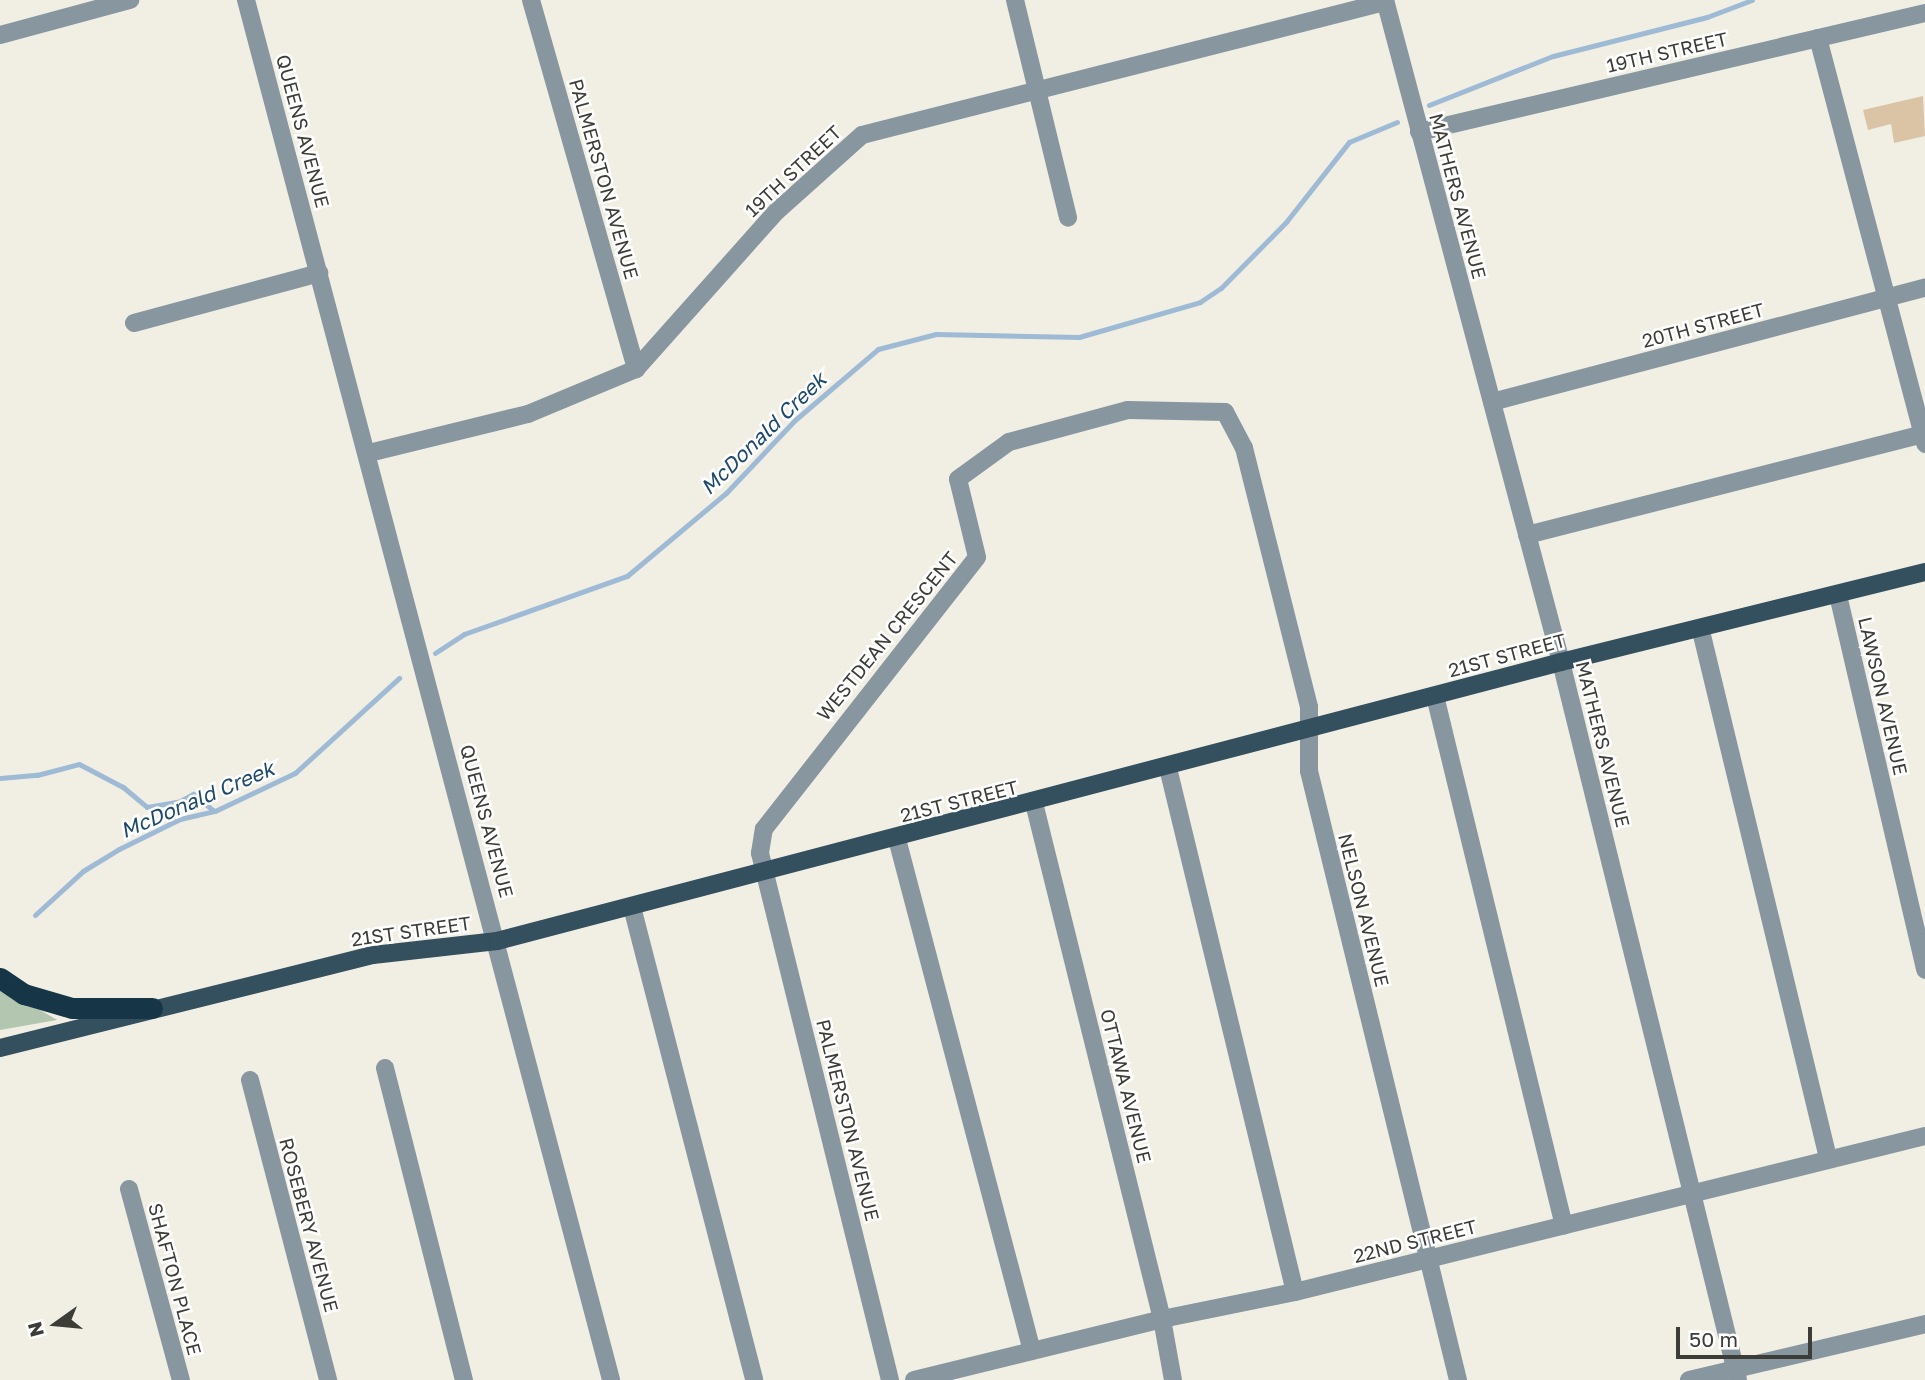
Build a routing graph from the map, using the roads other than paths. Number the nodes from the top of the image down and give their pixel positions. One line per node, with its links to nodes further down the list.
1 (130, 0): 7 (street)
2 (246, 0): 12 (street, QUEENS AVENUE)
3 (531, 0): 16 (street, PALMERSTON AVENUE)
4 (1015, 0): 9 (street)
5 (1385, 1): 9 (street, 19TH STREET); 10 (street, MATHERS AVENUE)
6 (1925, 13): 8 (street, 19TH STREET)
7 (0, 35)
8 (1818, 38): 10 (street, 19TH STREET); 14 (street)
9 (1038, 88): 11 (street); 16 (street, 19TH STREET)
10 (1419, 132): 17 (street, MATHERS AVENUE)
11 (1068, 218)
12 (319, 274): 15 (street); 20 (street, QUEENS AVENUE)
13 (1925, 288): 14 (street, 20TH STREET)
14 (1886, 299): 17 (street, 20TH STREET); 18 (street)
15 (134, 323)
16 (636, 369): 20 (street, 19TH STREET)
17 (1492, 402): 21 (street, MATHERS AVENUE)
18 (1924, 439): 21 (street)
19 (1244, 448): 27 (street, NELSON AVENUE); 31 (street, WESTDEAN CRESCENT)
20 (369, 453): 33 (street, QUEENS AVENUE)
21 (1527, 535): 25 (street, MATHERS AVENUE)
22 (1925, 572): 23 (main road, 21ST STREET)
23 (1838, 595): 24 (main road, 21ST STREET); 34 (street, LAWSON AVENUE)
24 (1701, 631): 25 (main road, 21ST STREET); 41 (street)
25 (1561, 662): 26 (main road, 21ST STREET); 43 (street, MATHERS AVENUE)
26 (1435, 696): 27 (main road, 21ST STREET); 44 (street)
27 (1307, 728): 28 (main road, 21ST STREET); 45 (street, NELSON AVENUE)
28 (1168, 768): 29 (main road, 21ST STREET); 46 (street)
29 (1034, 803): 30 (main road, 21ST STREET); 47 (street, OTTAWA AVENUE)
30 (897, 839): 31 (main road, 21ST STREET); 49 (street)
31 (765, 871): 32 (main road, 21ST STREET); 56 (street, PALMERSTON AVENUE)
32 (632, 907): 33 (main road, 21ST STREET); 55 (street)
33 (497, 942): 36 (main road, 21ST STREET); 54 (street, QUEENS AVENUE)
34 (1925, 970)
35 (0, 978): 36 (highway)
36 (152, 1008): 37 (main road, 21ST STREET)
37 (0, 1048)
38 (385, 1068): 53 (street)
39 (250, 1080): 52 (street, ROSEBERY AVENUE)
40 (1925, 1136): 41 (street, 22ND STREET)
41 (1828, 1158): 43 (street, 22ND STREET)
42 (129, 1189): 51 (street, SHAFTON PLACE)
43 (1694, 1191): 44 (street, 22ND STREET); 50 (street, MATHERS AVENUE)
44 (1564, 1226): 45 (street, 22ND STREET)
45 (1427, 1260): 46 (street, 22ND STREET); 59 (street, NELSON AVENUE)
46 (1295, 1292): 47 (street, 22ND STREET)
47 (1162, 1319): 49 (street, 22ND STREET); 58 (street, OTTAWA AVENUE)
48 (1925, 1324): 50 (street)
49 (1031, 1351): 57 (street, 22ND STREET)
50 (1736, 1375): 60 (street)
51 (181, 1380)
52 (328, 1380)
53 (464, 1380)
54 (611, 1380)
55 (754, 1380)
56 (890, 1380)
57 (914, 1380)
58 (1173, 1380)
59 (1458, 1380)
60 (1689, 1380)

